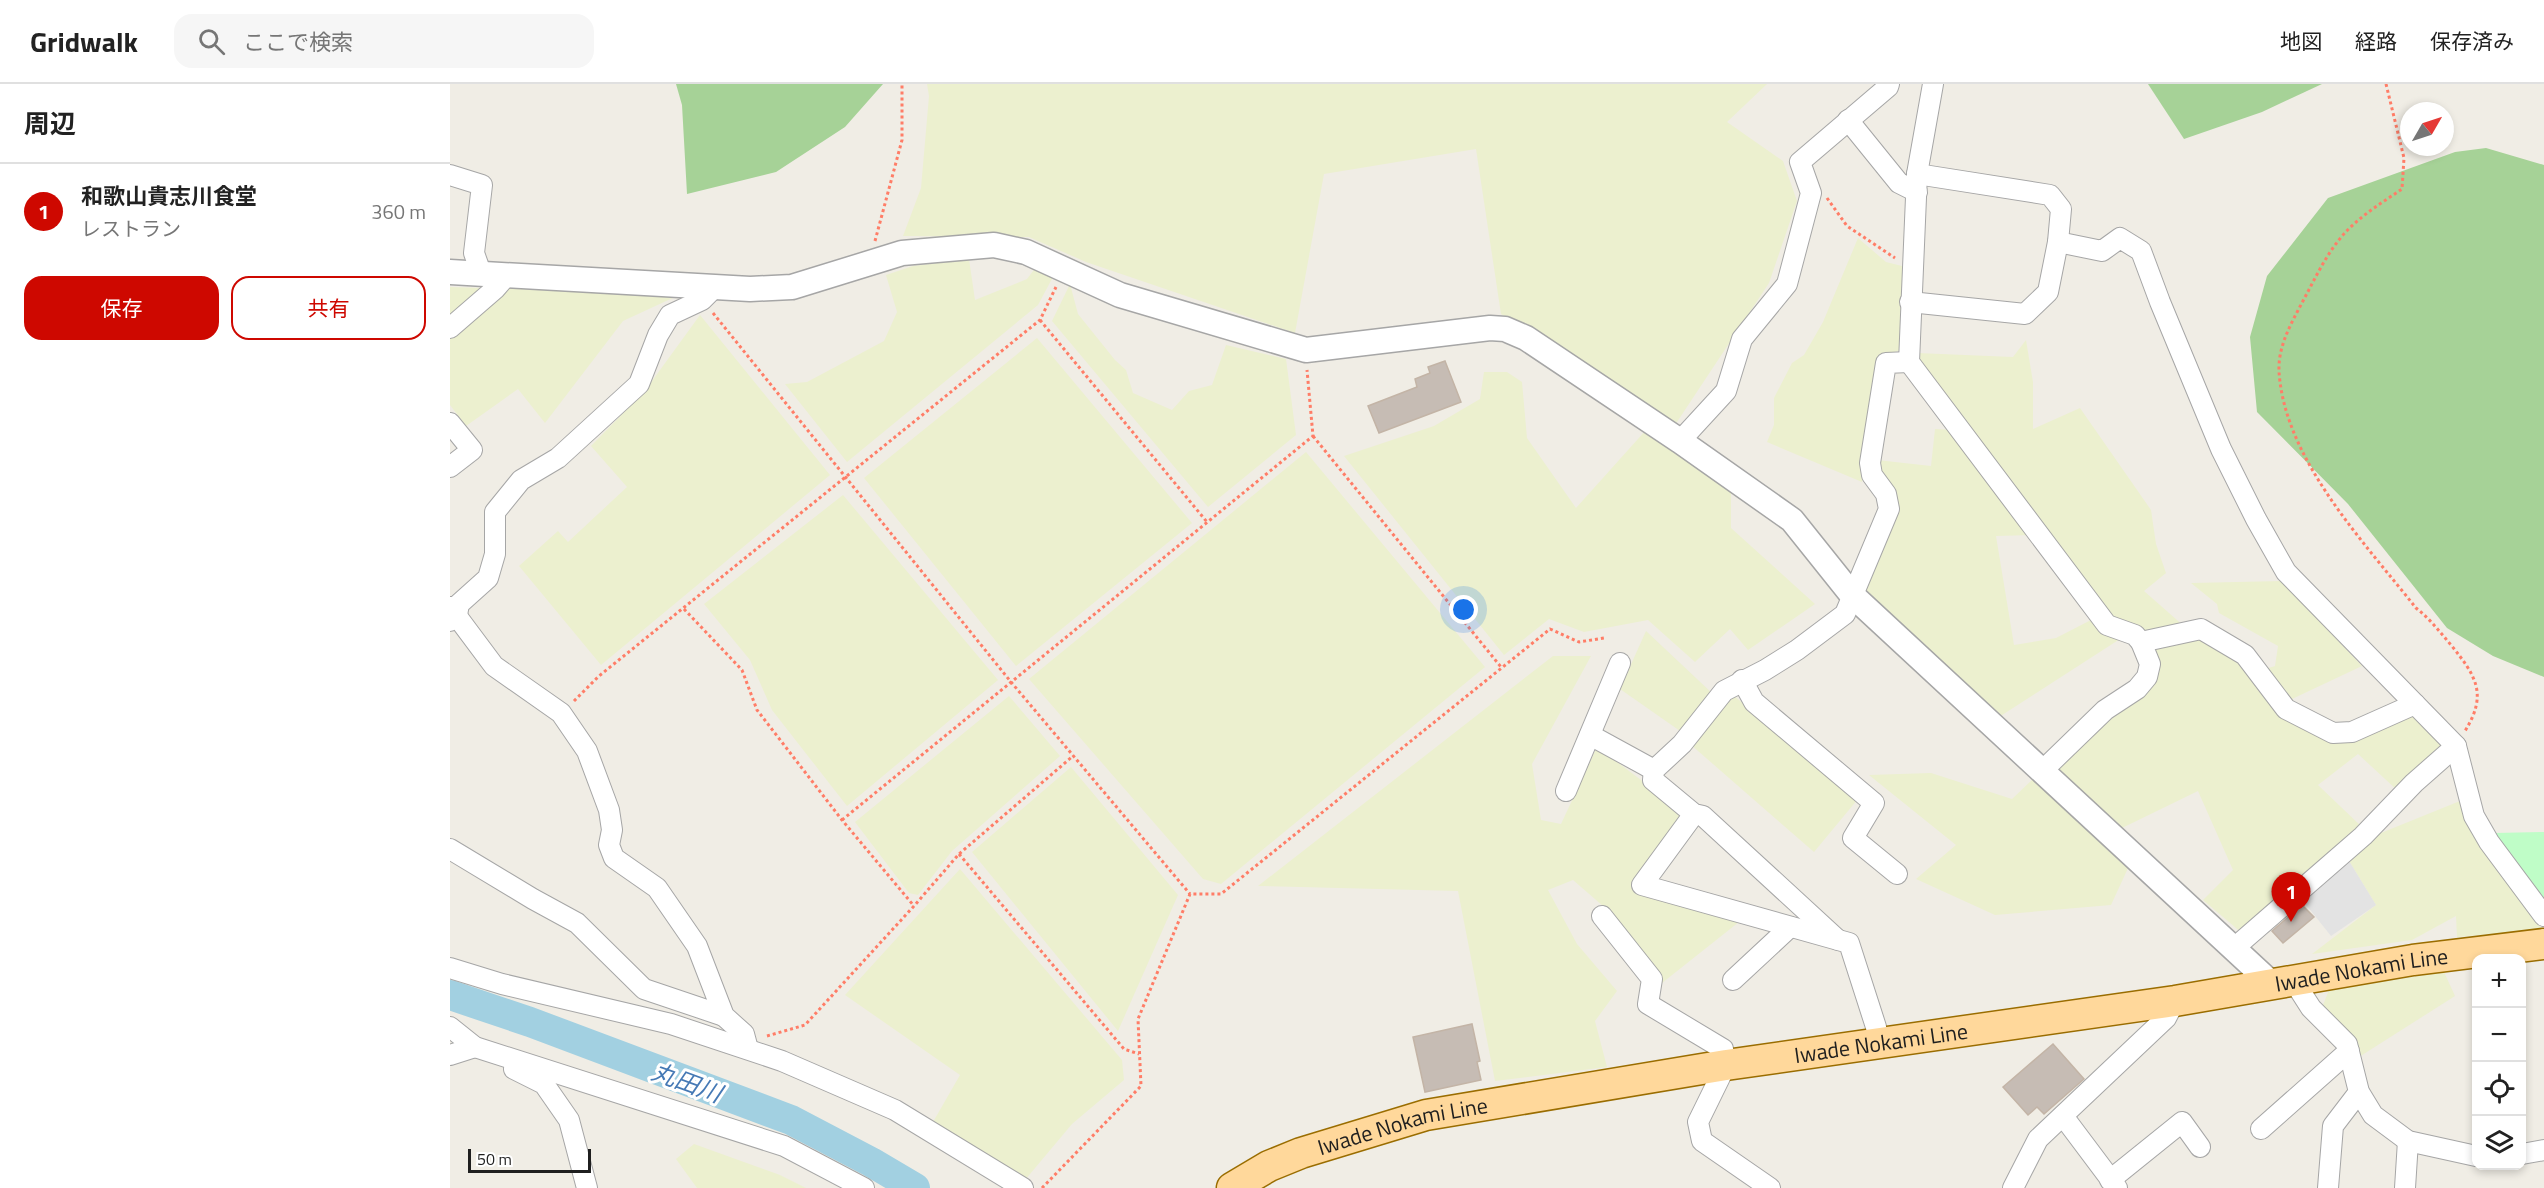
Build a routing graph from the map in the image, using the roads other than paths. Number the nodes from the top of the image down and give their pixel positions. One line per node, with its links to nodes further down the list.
1 (1889, 84): 3 (street)
2 (1933, 84): 5 (street)
3 (1848, 120): 5 (street); 15 (street)
4 (450, 174): 8 (street)
5 (1917, 183): 6 (street); 11 (street)
6 (2058, 242): 11 (street); 22 (street)
7 (450, 272): 8 (street)
8 (481, 273): 9 (street)
9 (508, 274): 10 (street); 12 (street)
10 (709, 293): 15 (street); 18 (street)
11 (1910, 302): 13 (street)
12 (450, 328)
13 (1909, 362): 17 (street); 19 (street)
14 (450, 423): 16 (street)
15 (1680, 441): 17 (street)
16 (450, 467)
17 (1852, 595): 21 (street); 26 (street)
18 (452, 614): 41 (street)
19 (2141, 642): 22 (street); 26 (street)
20 (1620, 663): 23 (street)
21 (1742, 680): 25 (street); 30 (street)
22 (2415, 704): 24 (street)
23 (1590, 735): 25 (street); 27 (street)
24 (2456, 746): 32 (street); 36 (street)
25 (1654, 770): 28 (street)
26 (2041, 772): 36 (street)
27 (1566, 791)
28 (1694, 814): 33 (street); 34 (street)
29 (452, 853): 41 (street)
30 (1897, 874)
31 (1602, 916): 49 (street)
32 (2544, 916)
33 (1790, 927): 34 (street); 38 (street)
34 (1838, 940): 43 (street)
35 (2544, 944): 39 (main road, Iwade Nokami Line)
36 (2233, 949): 39 (street)
37 (450, 968): 45 (street)
38 (1733, 980)
39 (2283, 982): 40 (main road, Iwade Nokami Line); 46 (street)
40 (2175, 1001): 43 (main road, Iwade Nokami Line); 51 (street)
41 (724, 1016): 45 (street)
42 (450, 1027): 44 (street)
43 (1878, 1043): 49 (main road, Iwade Nokami Line)
44 (475, 1047): 47 (street); 48 (street)
45 (748, 1049): 61 (street)
46 (2349, 1051): 50 (street); 52 (street)
47 (450, 1055)
48 (507, 1056): 59 (street); 60 (street)
49 (1726, 1065): 62 (main road, Iwade Nokami Line); 63 (street)
50 (2359, 1092): 53 (street); 65 (street)
51 (2063, 1116): 58 (street); 64 (street)
52 (2261, 1129)
53 (2408, 1141): 57 (street); 66 (street)
54 (2200, 1147): 58 (street)
55 (2544, 1150): 56 (street)
56 (2526, 1153)
57 (2472, 1155)
58 (2114, 1184)
59 (586, 1188)
60 (864, 1188)
61 (1023, 1188)
62 (1232, 1188)
63 (1770, 1188)
64 (2013, 1188)
65 (2328, 1188)
66 (2405, 1188)

